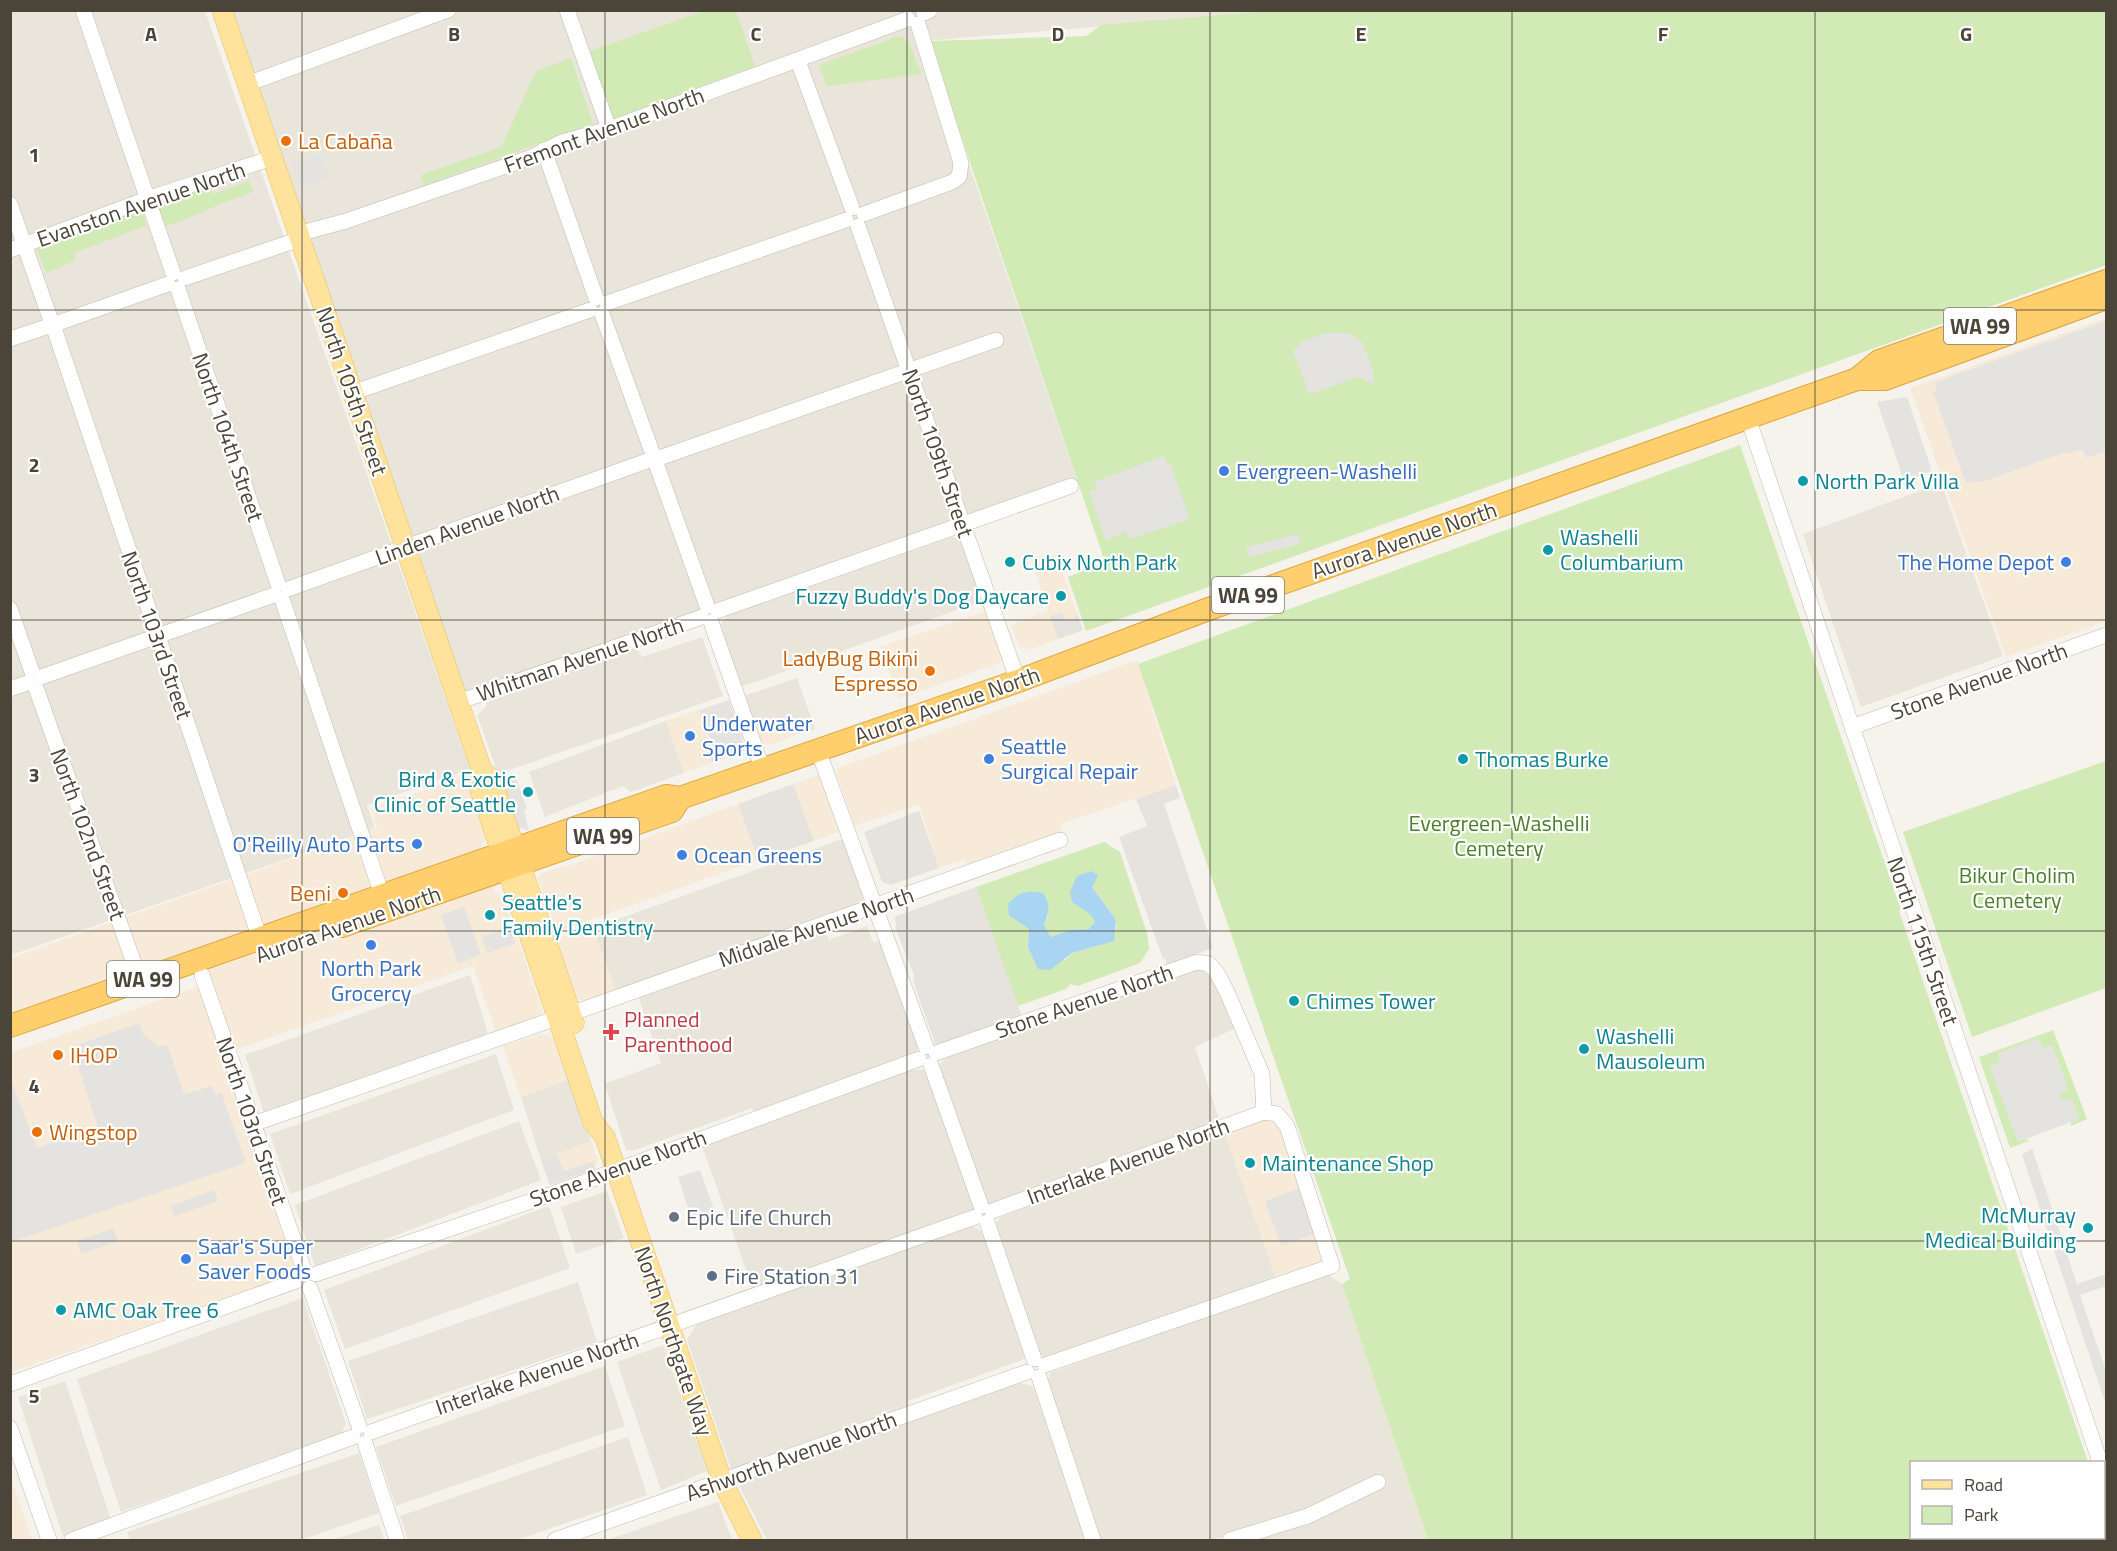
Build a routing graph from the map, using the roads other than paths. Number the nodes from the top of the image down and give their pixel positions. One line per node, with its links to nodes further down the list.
1 (83, 10): 11 (street, North 104th Street)
2 (222, 10): 7 (main road, North 105th Street)
3 (448, 10): 7 (street)
4 (567, 10): 8 (street)
5 (919, 14): 6 (street, Fremont Avenue North); 13 (street)
6 (798, 61): 8 (street, Fremont Avenue North); 13 (street, North 109th Street)
7 (247, 84): 10 (main road, North 105th Street)
8 (609, 129): 9 (street, Fremont Avenue North)
9 (544, 150): 14 (street, Fremont Avenue North); 19 (street)
10 (272, 158): 11 (street, Evanston Avenue North); 14 (main road, North 105th Street)
11 (147, 199): 15 (street, Evanston Avenue North); 16 (street, North 104th Street)
12 (10, 204): 15 (street, North 103rd Street)
13 (855, 217): 19 (street); 23 (street, North 109th Street)
14 (299, 237): 16 (street, Fremont Avenue North); 25 (main road, North 105th Street)
15 (17, 248): 20 (street, North 103rd Street)
16 (176, 281): 20 (street, Fremont Avenue North); 31 (street, North 104th Street)
17 (2106, 281): 24 (highway, Aurora Avenue North / WA 99)
18 (2106, 298): 24 (highway, Aurora Avenue North / WA 99)
19 (599, 306): 25 (street); 27 (street)
20 (52, 325): 21 (street, Fremont Avenue North); 35 (street, North 103rd Street)
21 (10, 339)
22 (996, 340): 23 (street, Linden Avenue North)
23 (909, 372): 27 (street, Linden Avenue North); 29 (street, North 109th Street)
24 (1857, 378): 26 (highway, Aurora Avenue North / WA 99)
25 (352, 393): 30 (main road, North 105th Street)
26 (1748, 418): 37 (highway, Aurora Avenue North / WA 99); 40 (street, North 115th Street)
27 (654, 459): 30 (street, Linden Avenue North); 33 (street)
28 (1071, 486): 29 (street, Whitman Avenue North)
29 (963, 525): 33 (street, Whitman Avenue North); 37 (street, North 109th Street)
30 (405, 547): 31 (street, Linden Avenue North); 39 (main road, North 105th Street)
31 (281, 592): 35 (street, Linden Avenue North); 45 (street, North 104th Street)
32 (10, 609): 36 (street, North 102nd Street)
33 (709, 614): 39 (street, Whitman Avenue North); 42 (street)
34 (2106, 635): 40 (street, Stone Avenue North)
35 (158, 638): 36 (street, Linden Avenue North); 47 (street, North 103rd Street)
36 (34, 680): 38 (street, Linden Avenue North); 49 (street, North 102nd Street)
37 (1018, 681): 41 (highway, Aurora Avenue North / WA 99)
38 (10, 689)
39 (458, 702): 44 (main road, North 105th Street)
40 (1852, 727): 63 (street, North 115th Street)
41 (818, 750): 42 (highway, Aurora Avenue North / WA 99); 46 (street)
42 (763, 770): 44 (highway, Aurora Avenue North / WA 99)
43 (1060, 840): 46 (street, Midvale Avenue North)
44 (511, 860): 45 (highway, Aurora Avenue North / WA 99); 48 (highway, Aurora Avenue North / WA 99); 50 (main road, North Northgate Way)
45 (382, 894): 47 (highway, Aurora Avenue North / WA 99)
46 (876, 906): 50 (street, Midvale Avenue North); 52 (street)
47 (260, 939): 49 (highway, Aurora Avenue North / WA 99)
48 (202, 975): 51 (highway, Aurora Avenue North / WA 99); 54 (street, North 103rd Street)
49 (140, 980): 51 (highway, Aurora Avenue North / WA 99)
50 (564, 1016): 54 (street, Midvale Avenue North); 55 (main road, North Northgate Way)
51 (11, 1029)
52 (928, 1056): 53 (street, Stone Avenue North); 55 (street, Stone Avenue North); 56 (street)
53 (1264, 1112): 56 (street, Interlake Avenue North); 59 (street, Ashworth Avenue North)
54 (254, 1124): 57 (street, North 103rd Street)
55 (616, 1171): 57 (street, Stone Avenue North); 58 (main road, North Northgate Way)
56 (984, 1214): 58 (street, Interlake Avenue North); 59 (street)
57 (306, 1278): 60 (street, Stone Avenue North); 62 (street, North 103rd Street)
58 (668, 1326): 62 (street, Interlake Avenue North); 64 (main road, North Northgate Way)
59 (1036, 1368): 64 (street, Ashworth Avenue North); 71 (street)
60 (10, 1384)
61 (10, 1428): 66 (street)
62 (362, 1434): 67 (street, Interlake Avenue North); 68 (street, North 103rd Street)
63 (2100, 1461)
64 (723, 1481): 69 (street, Ashworth Avenue North); 70 (main road, North Northgate Way)
65 (1378, 1482): 72 (street)
66 (49, 1540)
67 (72, 1540)
68 (397, 1540)
69 (555, 1540)
70 (752, 1540)
71 (1093, 1540)
72 (1230, 1540)

